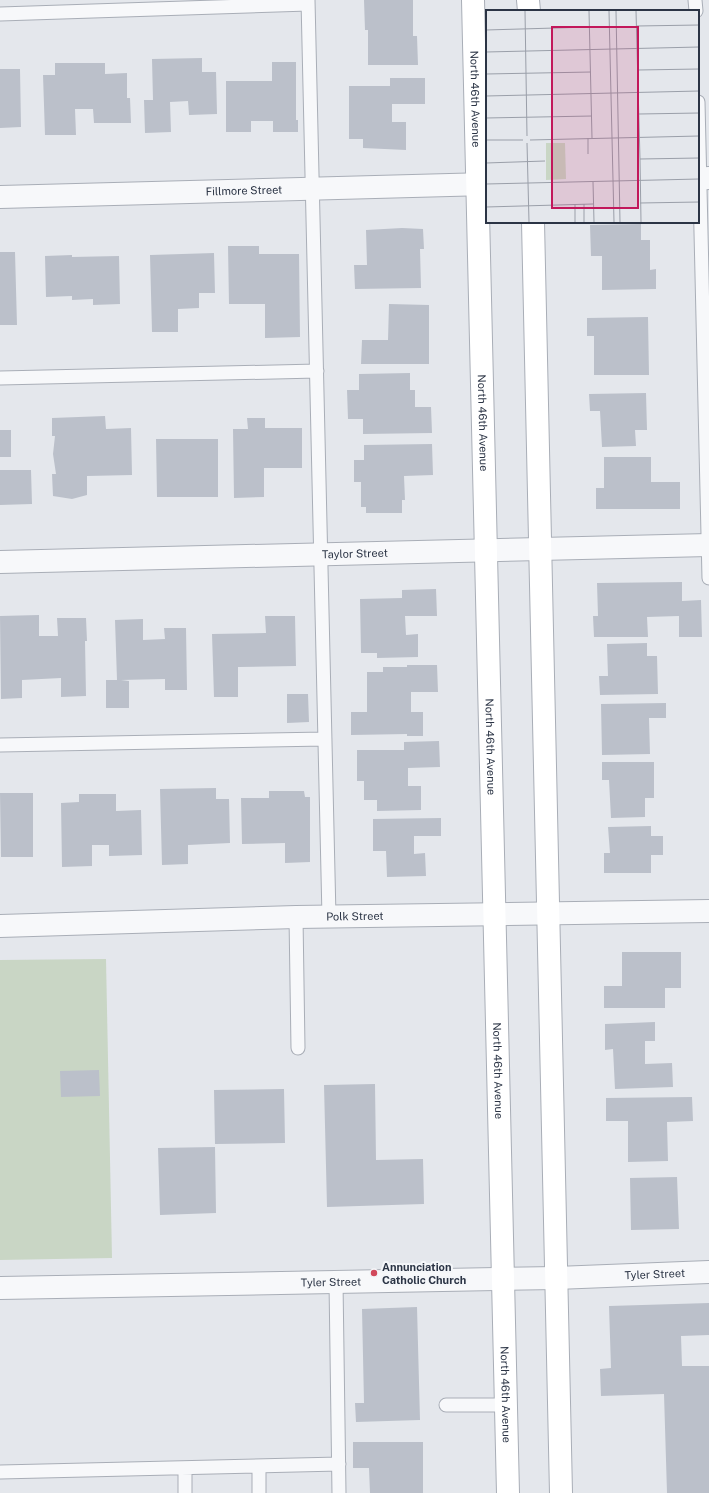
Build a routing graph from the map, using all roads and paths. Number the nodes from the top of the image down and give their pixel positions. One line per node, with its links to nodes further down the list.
1 (473, 0): 10 (street, North 46th Avenue)
2 (528, 0): 5 (street)
3 (695, 0): 6 (lane)
4 (308, 2): 7 (lane); 11 (lane)
5 (529, 10)
6 (696, 10)
7 (0, 14)
8 (699, 121): 9 (lane)
9 (702, 179): 14 (lane)
10 (482, 184): 11 (street, Fillmore Street); 19 (street, North 46th Avenue)
11 (313, 188): 12 (street, Fillmore Street); 15 (lane)
12 (0, 197)
13 (534, 223): 18 (street)
14 (706, 362): 17 (lane)
15 (317, 370): 16 (lane); 20 (lane)
16 (0, 378)
17 (708, 545): 18 (street, Taylor Street); 22 (lane)
18 (541, 549): 19 (street, Taylor Street); 26 (street)
19 (485, 550): 20 (street, Taylor Street); 27 (street, North 46th Avenue)
20 (321, 554): 21 (street, Taylor Street); 23 (lane)
21 (0, 562)
22 (709, 578)
23 (325, 739): 24 (lane); 28 (lane)
24 (0, 745)
25 (709, 911): 26 (street, Polk Street)
26 (548, 913): 27 (street, Polk Street); 34 (street)
27 (494, 914): 28 (street, Polk Street); 33 (street, North 46th Avenue)
28 (329, 916): 29 (street, Polk Street)
29 (296, 917): 30 (street, Polk Street); 31 (lane)
30 (0, 926)
31 (298, 1048)
32 (709, 1272): 34 (street, Tyler Street)
33 (502, 1278): 34 (street, Tyler Street); 35 (street, Tyler Street); 37 (street, North 46th Avenue)
34 (556, 1278): 47 (street)
35 (336, 1282): 36 (street, Tyler Street); 39 (lane)
36 (0, 1288)
37 (506, 1404): 38 (lane); 46 (street, North 46th Avenue)
38 (446, 1405)
39 (339, 1464): 40 (lane); 45 (lane)
40 (259, 1466): 41 (lane); 44 (lane)
41 (185, 1468): 42 (lane); 43 (lane)
42 (0, 1472)
43 (185, 1493)
44 (260, 1493)
45 (339, 1493)
46 (508, 1493)
47 (561, 1493)

